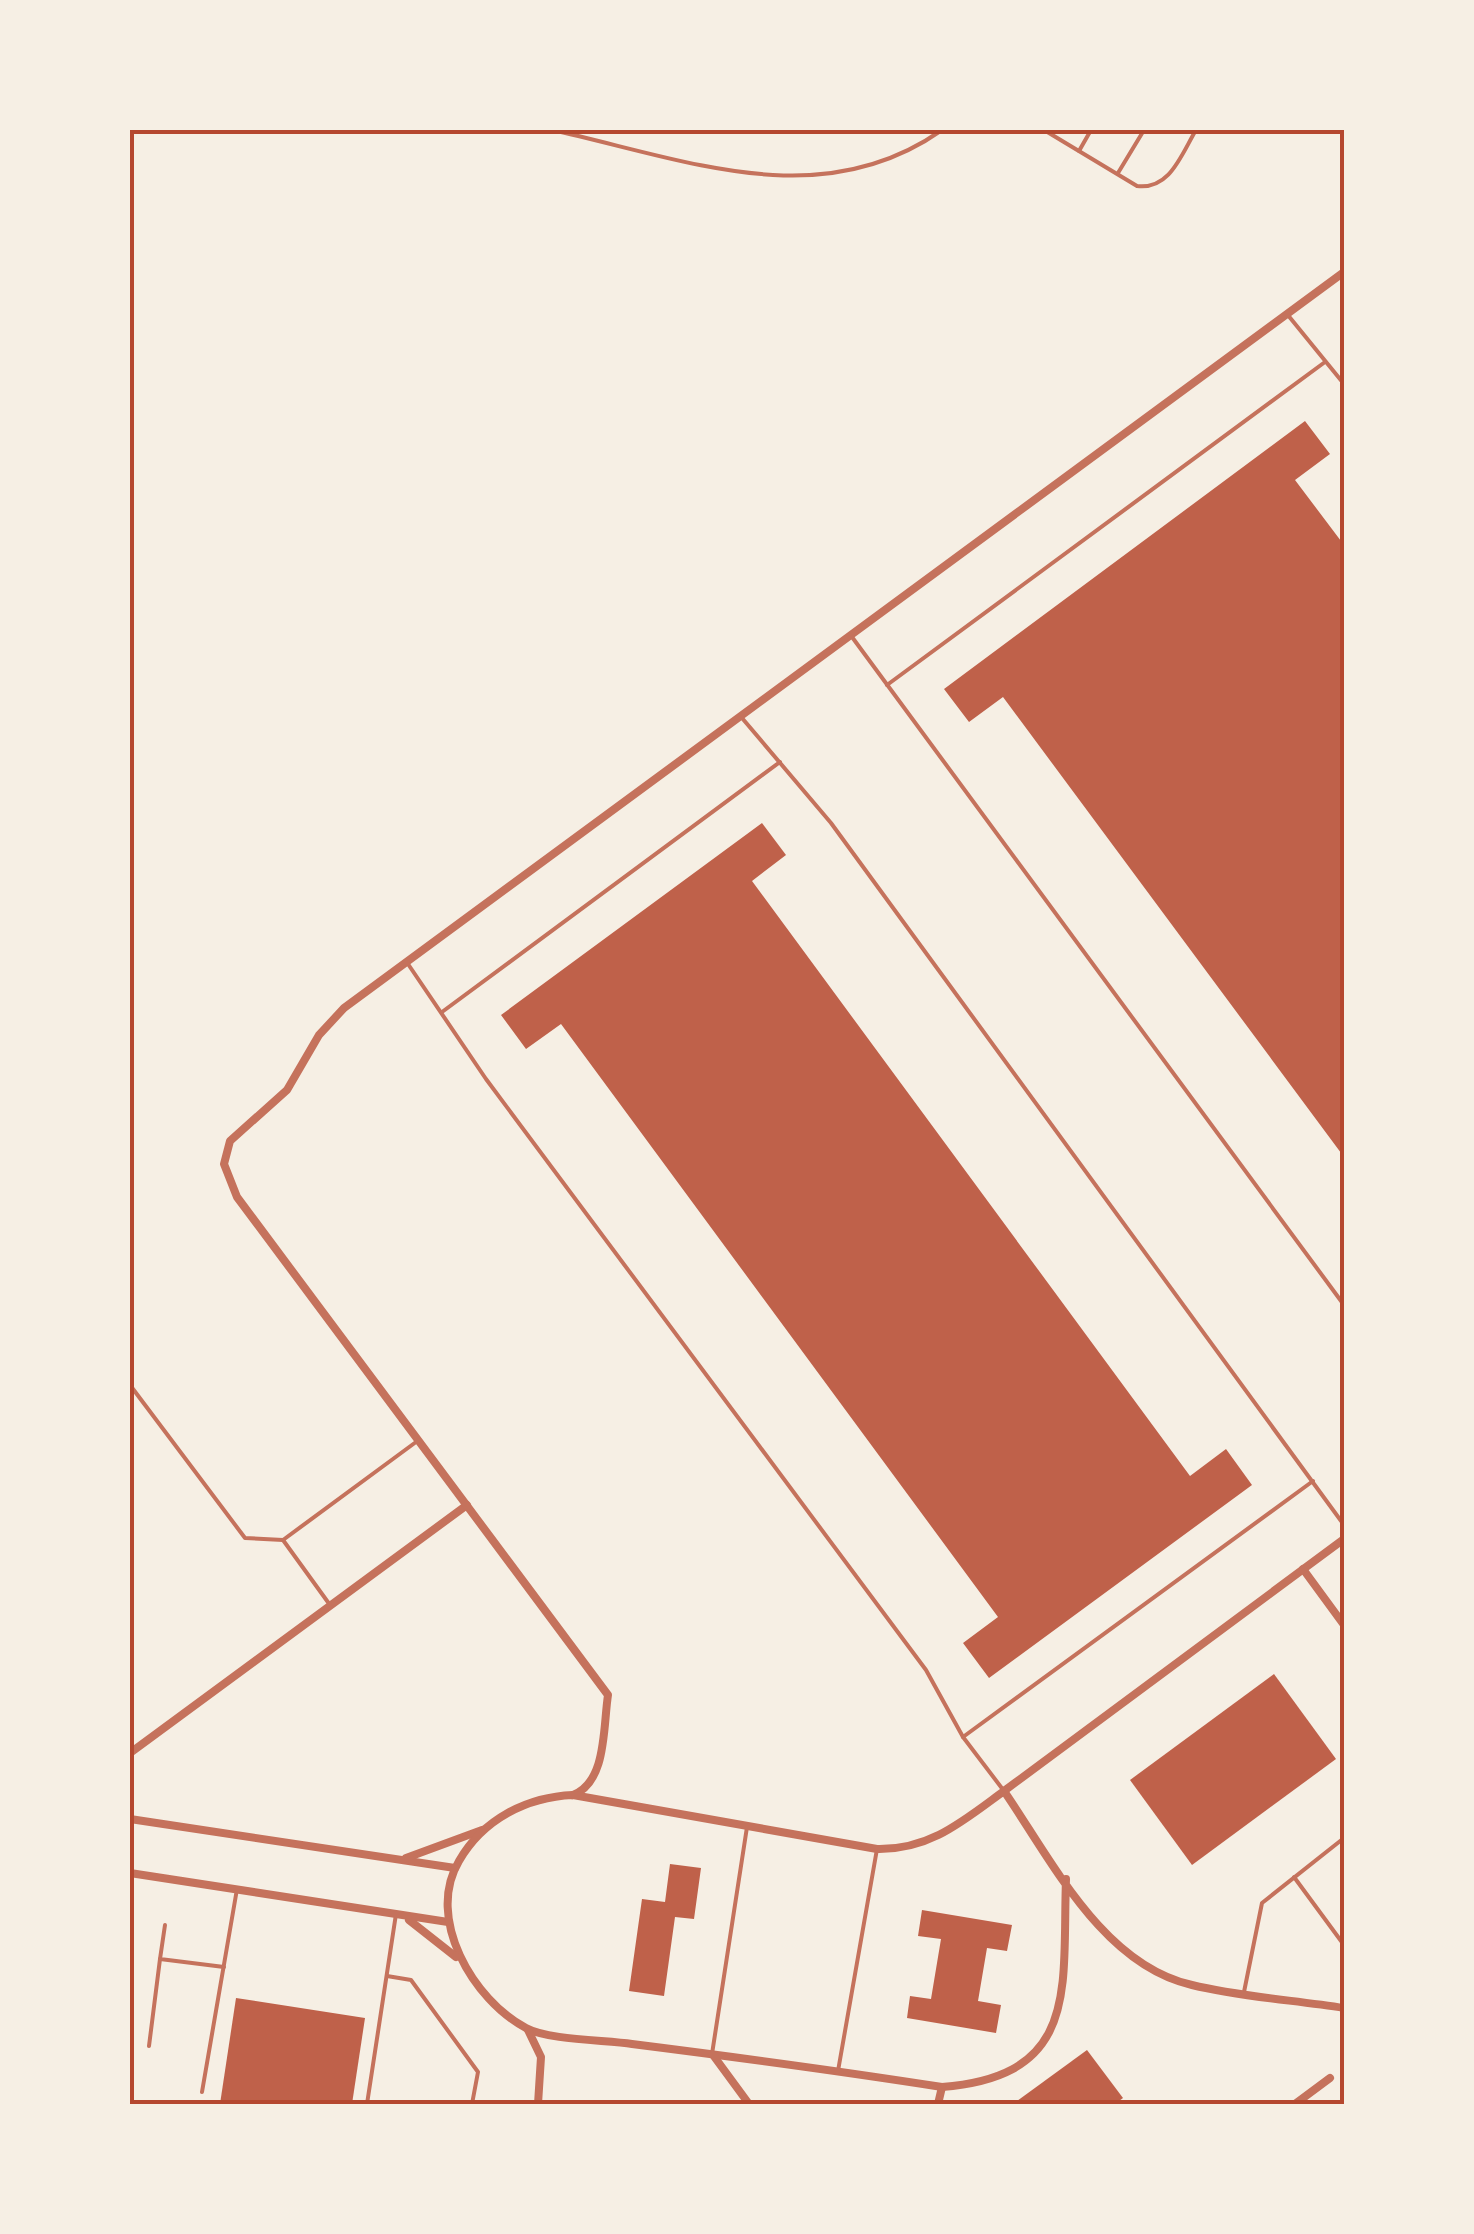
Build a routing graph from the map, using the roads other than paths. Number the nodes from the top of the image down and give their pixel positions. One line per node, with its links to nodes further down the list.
1 (552, 130): 2 (lane)
2 (942, 130)
3 (1044, 130): 7 (lane)
4 (1091, 130): 7 (lane)
5 (1144, 130): 8 (lane)
6 (1196, 130): 8 (lane)
7 (1078, 151): 8 (lane)
8 (1117, 174)
9 (1344, 272): 10 (street)
10 (1287, 314): 11 (lane); 13 (street)
11 (1325, 362): 12 (lane); 14 (lane)
12 (1344, 384)
13 (850, 635): 14 (lane); 15 (street)
14 (887, 685): 19 (lane)
15 (742, 718): 16 (lane); 17 (street)
16 (780, 762): 18 (lane); 22 (lane)
17 (407, 963): 18 (lane); 21 (street)
18 (441, 1013): 30 (lane)
19 (1344, 1305)
20 (132, 1389): 26 (lane)
21 (419, 1440): 23 (street); 26 (lane)
22 (1313, 1481): 24 (lane); 30 (lane)
23 (467, 1506): 28 (street); 33 (street)
24 (1344, 1525)
25 (1344, 1538): 27 (street)
26 (283, 1540): 28 (lane)
27 (1302, 1569): 29 (street); 32 (street)
28 (330, 1605): 31 (street)
29 (1344, 1625)
30 (962, 1737): 32 (lane)
31 (130, 1753)
32 (1004, 1791): 38 (street); 43 (street)
33 (573, 1795): 35 (street); 36 (street)
34 (130, 1819): 39 (street)
35 (747, 1827): 38 (street); 57 (lane)
36 (486, 1828): 39 (street); 40 (street)
37 (1344, 1838): 42 (lane)
38 (877, 1849): 58 (lane)
39 (400, 1860): 40 (street)
40 (455, 1868): 46 (street)
41 (130, 1874): 44 (street)
42 (1293, 1876): 48 (lane); 53 (lane)
43 (1066, 1879): 53 (street); 60 (street)
44 (237, 1889): 45 (street); 51 (lane)
45 (396, 1914): 46 (street); 50 (street); 52 (lane)
46 (448, 1922): 50 (street)
47 (165, 1925): 49 (lane)
48 (1344, 1946)
49 (160, 1959): 51 (lane); 56 (lane)
50 (463, 1964): 55 (street)
51 (224, 1967): 61 (lane)
52 (387, 1976): 62 (lane); 63 (lane)
53 (1244, 1993): 54 (street)
54 (1344, 2008)
55 (528, 2030): 57 (street); 64 (street)
56 (149, 2046)
57 (712, 2054): 58 (street); 65 (street)
58 (838, 2071): 60 (street)
59 (1330, 2078): 67 (street)
60 (942, 2088): 66 (street)
61 (202, 2092)
62 (367, 2104)
63 (472, 2104)
64 (538, 2104)
65 (749, 2104)
66 (938, 2104)
67 (1295, 2104)

